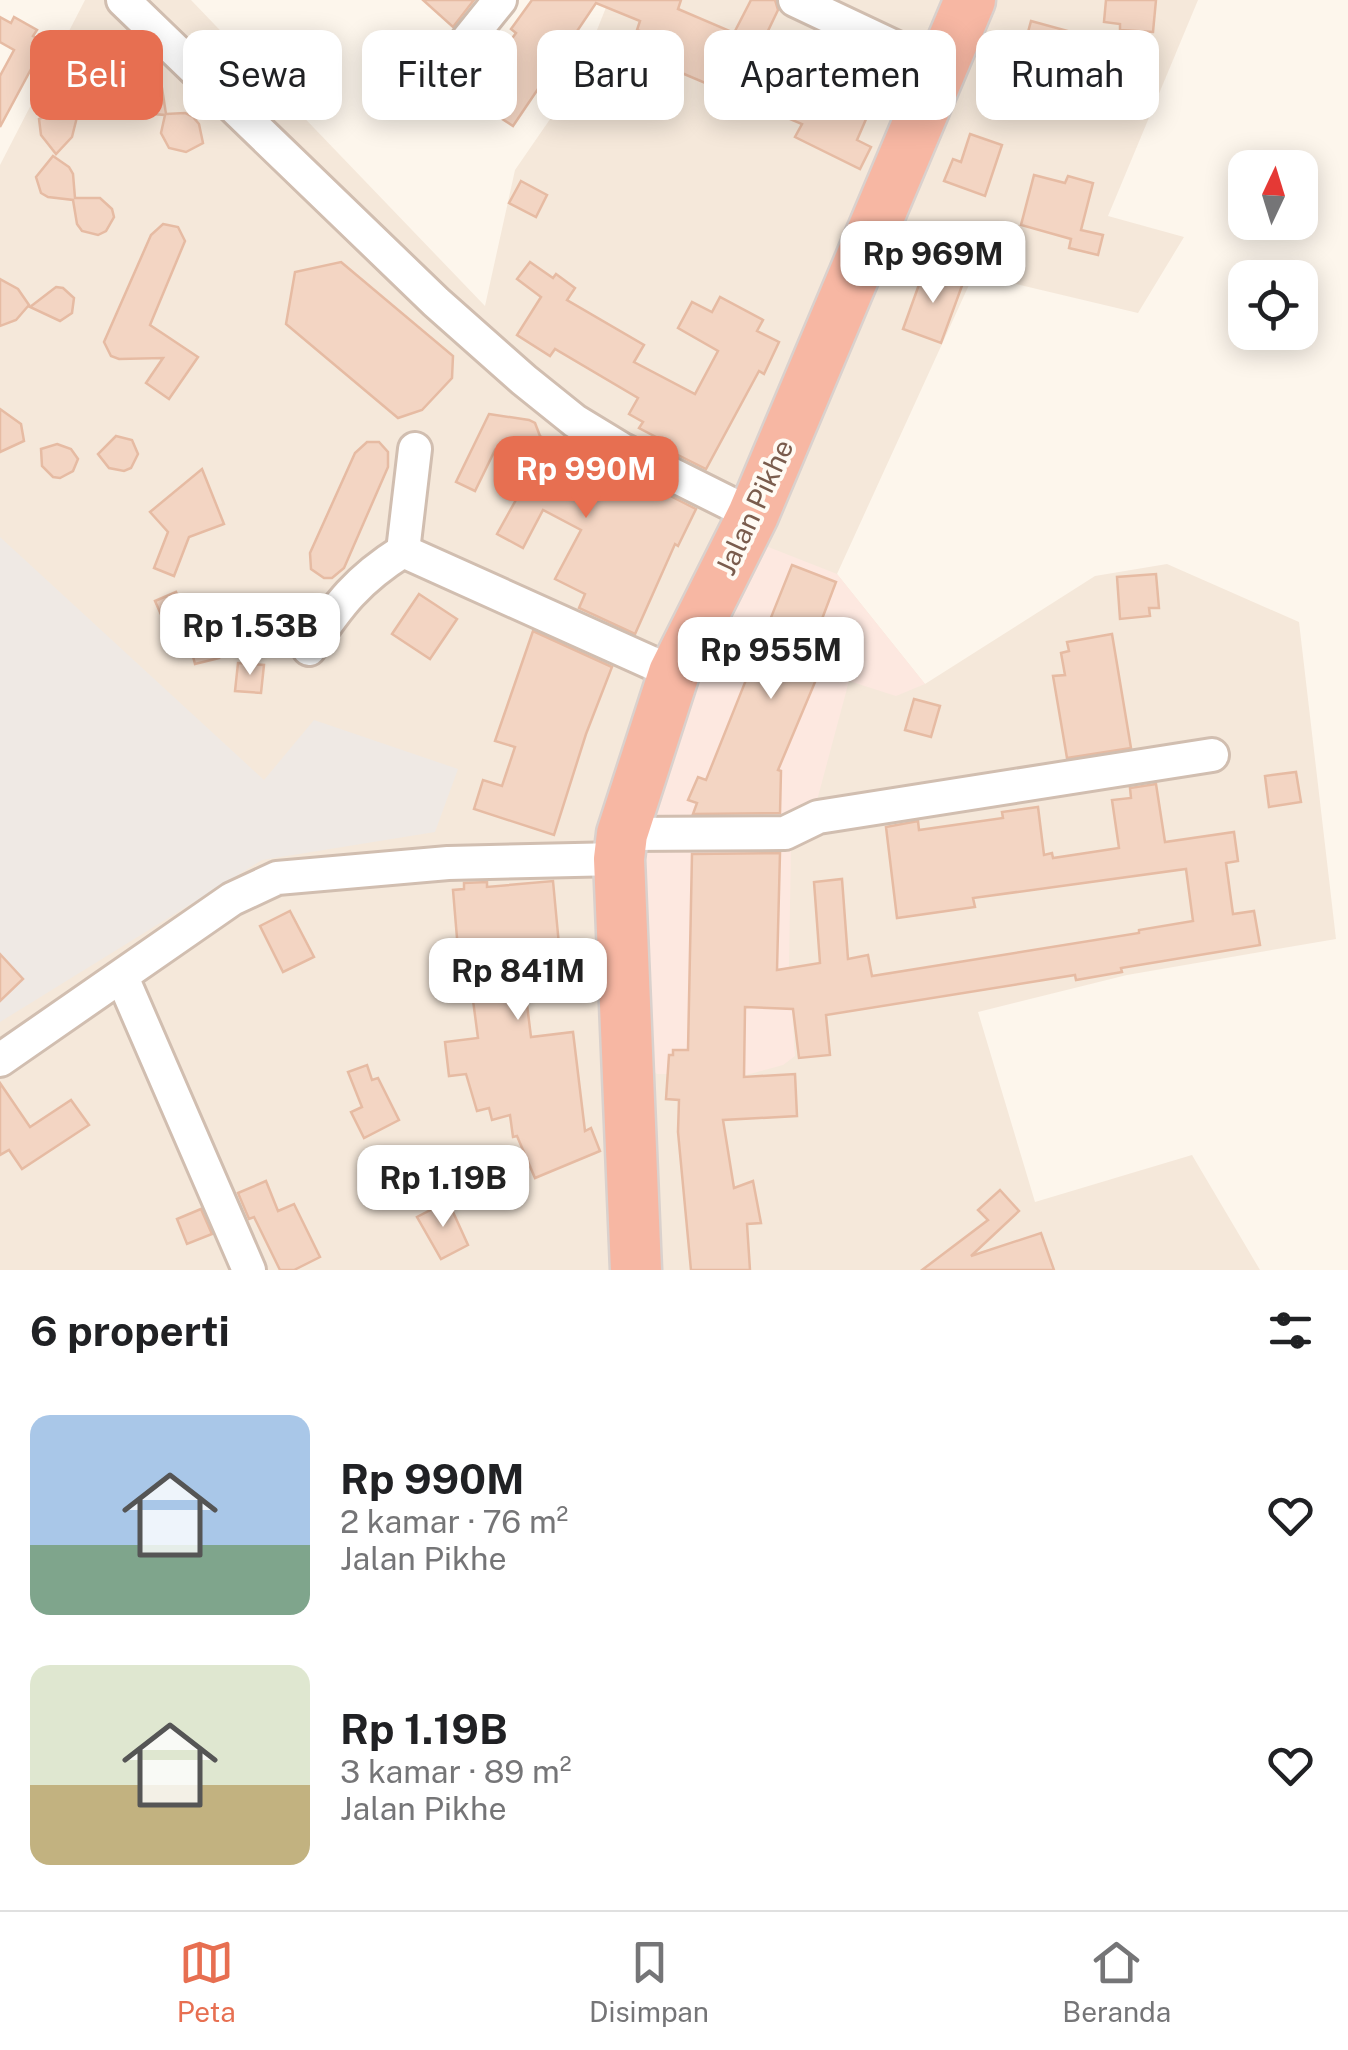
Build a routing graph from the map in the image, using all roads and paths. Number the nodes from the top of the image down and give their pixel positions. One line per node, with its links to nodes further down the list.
1 (124, 0): 10 (street)
2 (500, 0): 5 (street)
3 (795, 0): 6 (street)
4 (970, 0): 7 (highway, Jalan Pikhe)
5 (476, 30)
6 (859, 30)
7 (956, 34)
8 (920, 120): 10 (highway, Jalan Pikhe)
9 (415, 449): 11 (street)
10 (753, 515): 13 (highway, Jalan Pikhe)
11 (403, 551): 12 (street); 13 (street)
12 (309, 648)
13 (674, 673): 15 (highway, Jalan Pikhe)
14 (1212, 755): 15 (street)
15 (620, 846): 16 (street); 19 (highway, Jalan Pikhe)
16 (122, 976): 17 (street); 18 (street)
17 (0, 1060)
18 (249, 1270)
19 (636, 1270)

